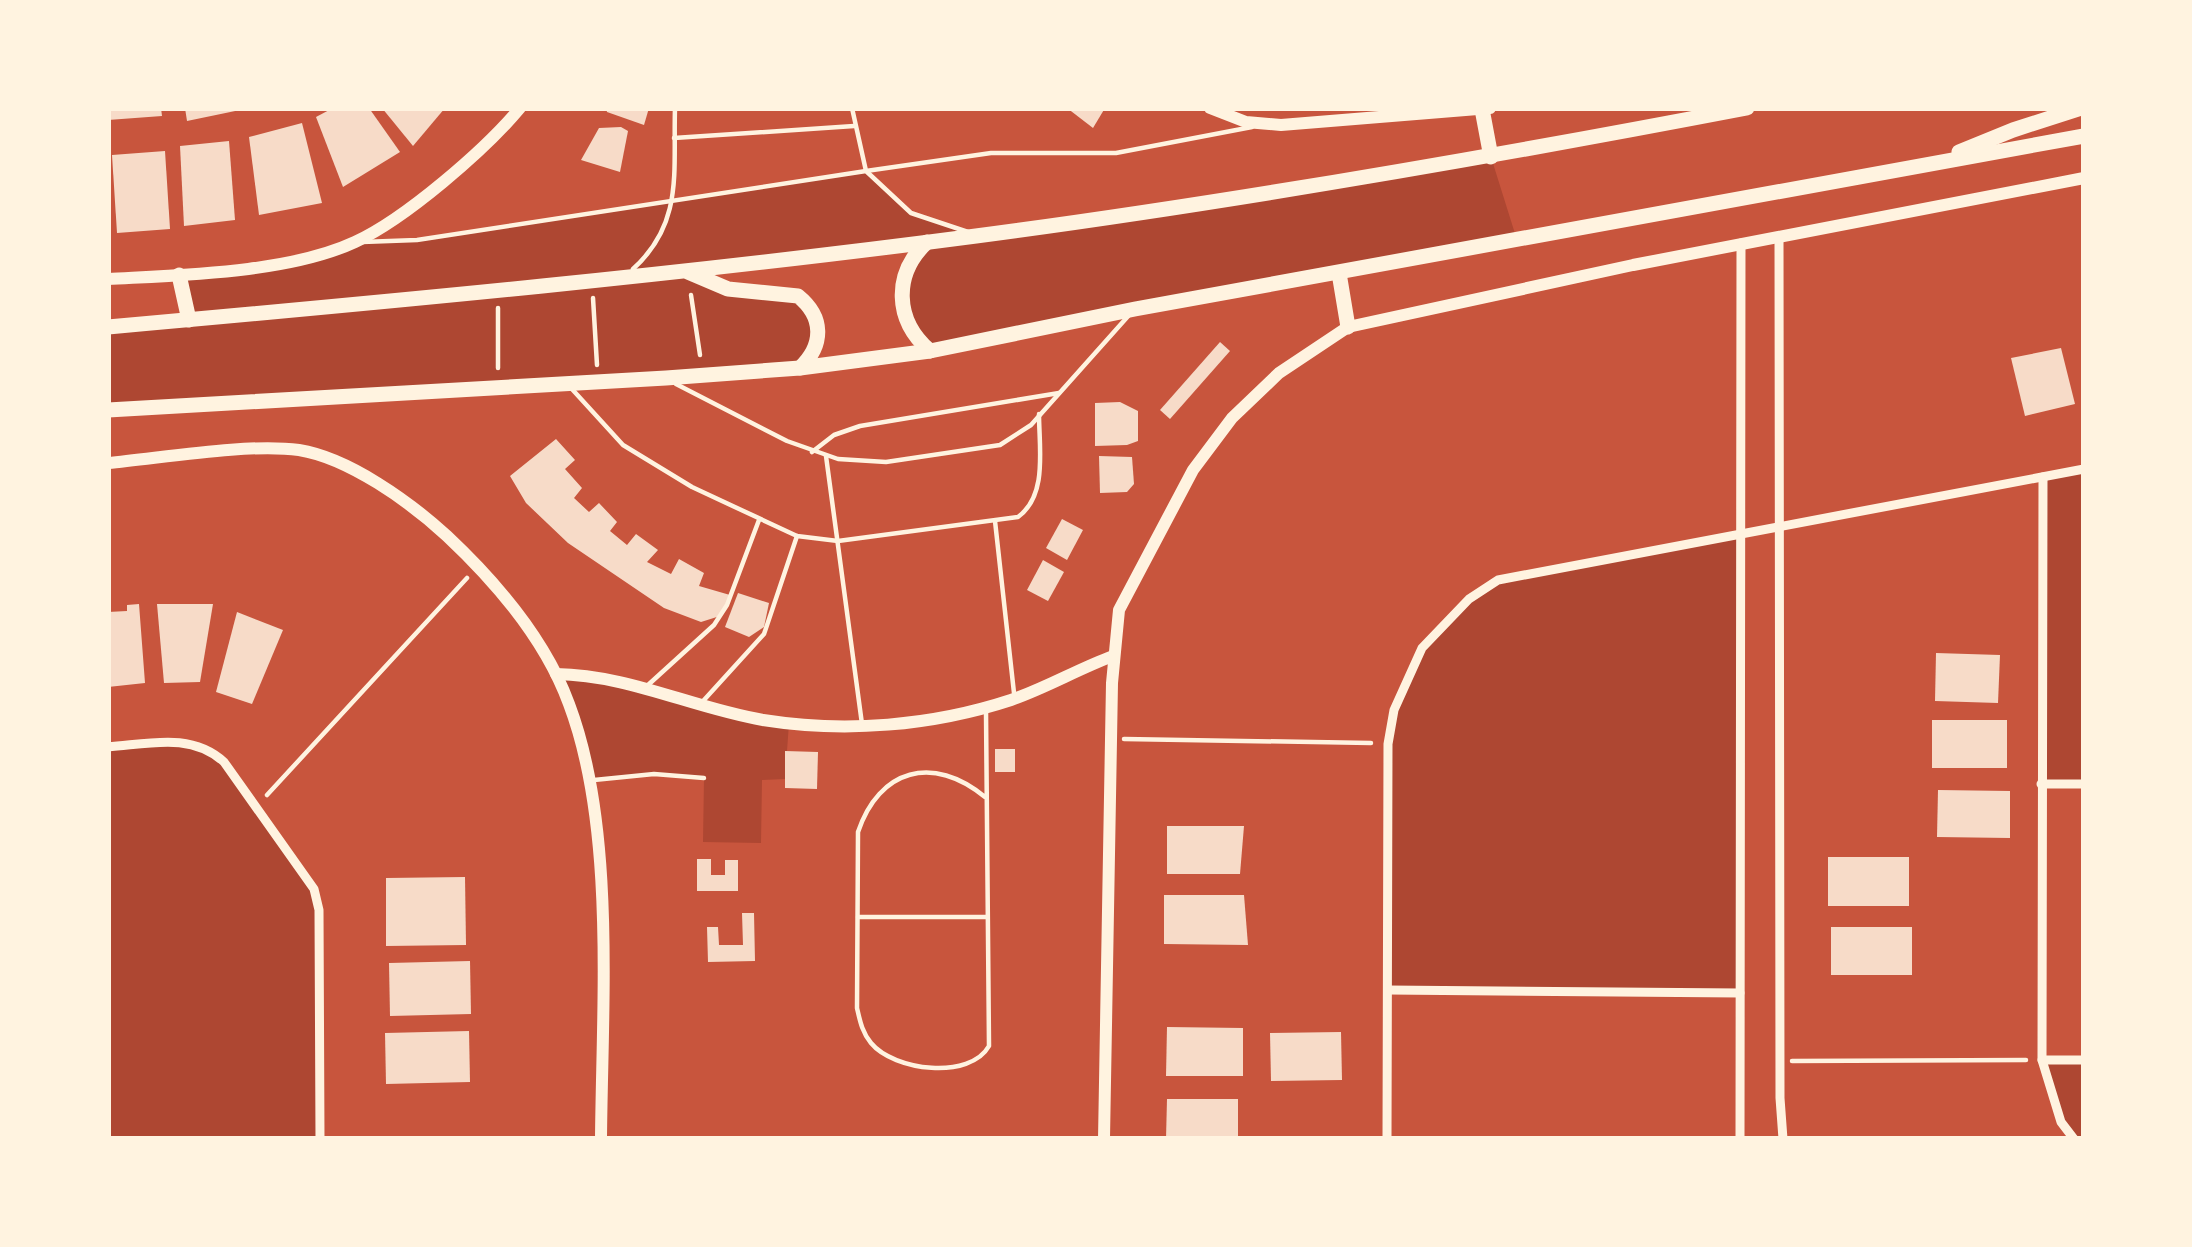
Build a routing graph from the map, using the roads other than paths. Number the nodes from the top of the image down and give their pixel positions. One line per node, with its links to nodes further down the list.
1 (520, 108): 19 (street)
2 (675, 108): 11 (lane)
3 (853, 108): 9 (lane)
4 (1210, 108): 8 (street)
5 (1484, 108): 8 (street); 12 (main road)
6 (1747, 108): 12 (main road)
7 (2081, 108): 13 (main road)
8 (1263, 125): 14 (lane)
9 (856, 126): 11 (lane); 14 (lane)
10 (2084, 136): 13 (main road)
11 (674, 138): 16 (lane)
12 (1491, 158): 17 (main road)
13 (1940, 161): 23 (main road)
14 (866, 171): 16 (lane); 17 (lane)
15 (2084, 178): 18 (street)
16 (673, 202): 19 (lane); 25 (lane)
17 (979, 236): 20 (main road)
18 (1779, 237): 21 (street); 45 (street)
19 (356, 242): 24 (street)
20 (927, 242): 22 (main road); 31 (main road)
21 (1742, 243): 29 (street); 46 (street)
22 (688, 272): 25 (main road); 32 (main road)
23 (1340, 273): 27 (main road); 29 (main road)
24 (179, 275): 26 (street); 28 (main road)
25 (622, 278): 28 (main road)
26 (108, 279)
27 (1135, 309): 31 (main road); 35 (lane)
28 (189, 320): 30 (main road)
29 (1348, 326): 49 (street)
30 (108, 327)
31 (930, 351): 32 (main road)
32 (800, 368): 33 (main road)
33 (666, 378): 34 (main road); 38 (lane)
34 (567, 384): 36 (main road); 43 (lane)
35 (1059, 393): 37 (lane); 38 (lane)
36 (108, 410)
37 (1040, 414): 39 (lane); 44 (lane)
38 (812, 452): 39 (lane)
39 (826, 456): 48 (lane)
40 (108, 463): 50 (street)
41 (2084, 470): 42 (street)
42 (2043, 477): 45 (street); 59 (street)
43 (759, 520): 47 (lane); 51 (lane)
44 (994, 521): 48 (lane); 52 (lane)
45 (1780, 526): 46 (street); 73 (street)
46 (1744, 533): 64 (street); 65 (street)
47 (797, 536): 48 (lane); 53 (lane)
48 (838, 542): 55 (lane)
49 (1113, 656): 52 (street); 70 (street)
50 (556, 674): 51 (street); 58 (street)
51 (646, 687): 53 (street)
52 (1015, 698): 54 (street)
53 (699, 705): 55 (street)
54 (987, 707): 55 (street); 61 (lane)
55 (862, 726)
56 (108, 747): 68 (street)
57 (704, 778): 58 (lane)
58 (589, 781): 69 (street)
59 (2042, 784): 60 (street); 66 (street)
60 (2084, 784)
61 (985, 797): 62 (lane); 63 (lane)
62 (858, 917): 63 (lane); 63 (lane)
63 (987, 917)
64 (1388, 990): 65 (street); 71 (street)
65 (1739, 993): 72 (street)
66 (2042, 1060): 67 (street); 74 (street)
67 (2084, 1060)
68 (320, 1139)
69 (601, 1139)
70 (1104, 1139)
71 (1387, 1139)
72 (1740, 1139)
73 (1784, 1139)
74 (2074, 1139)

